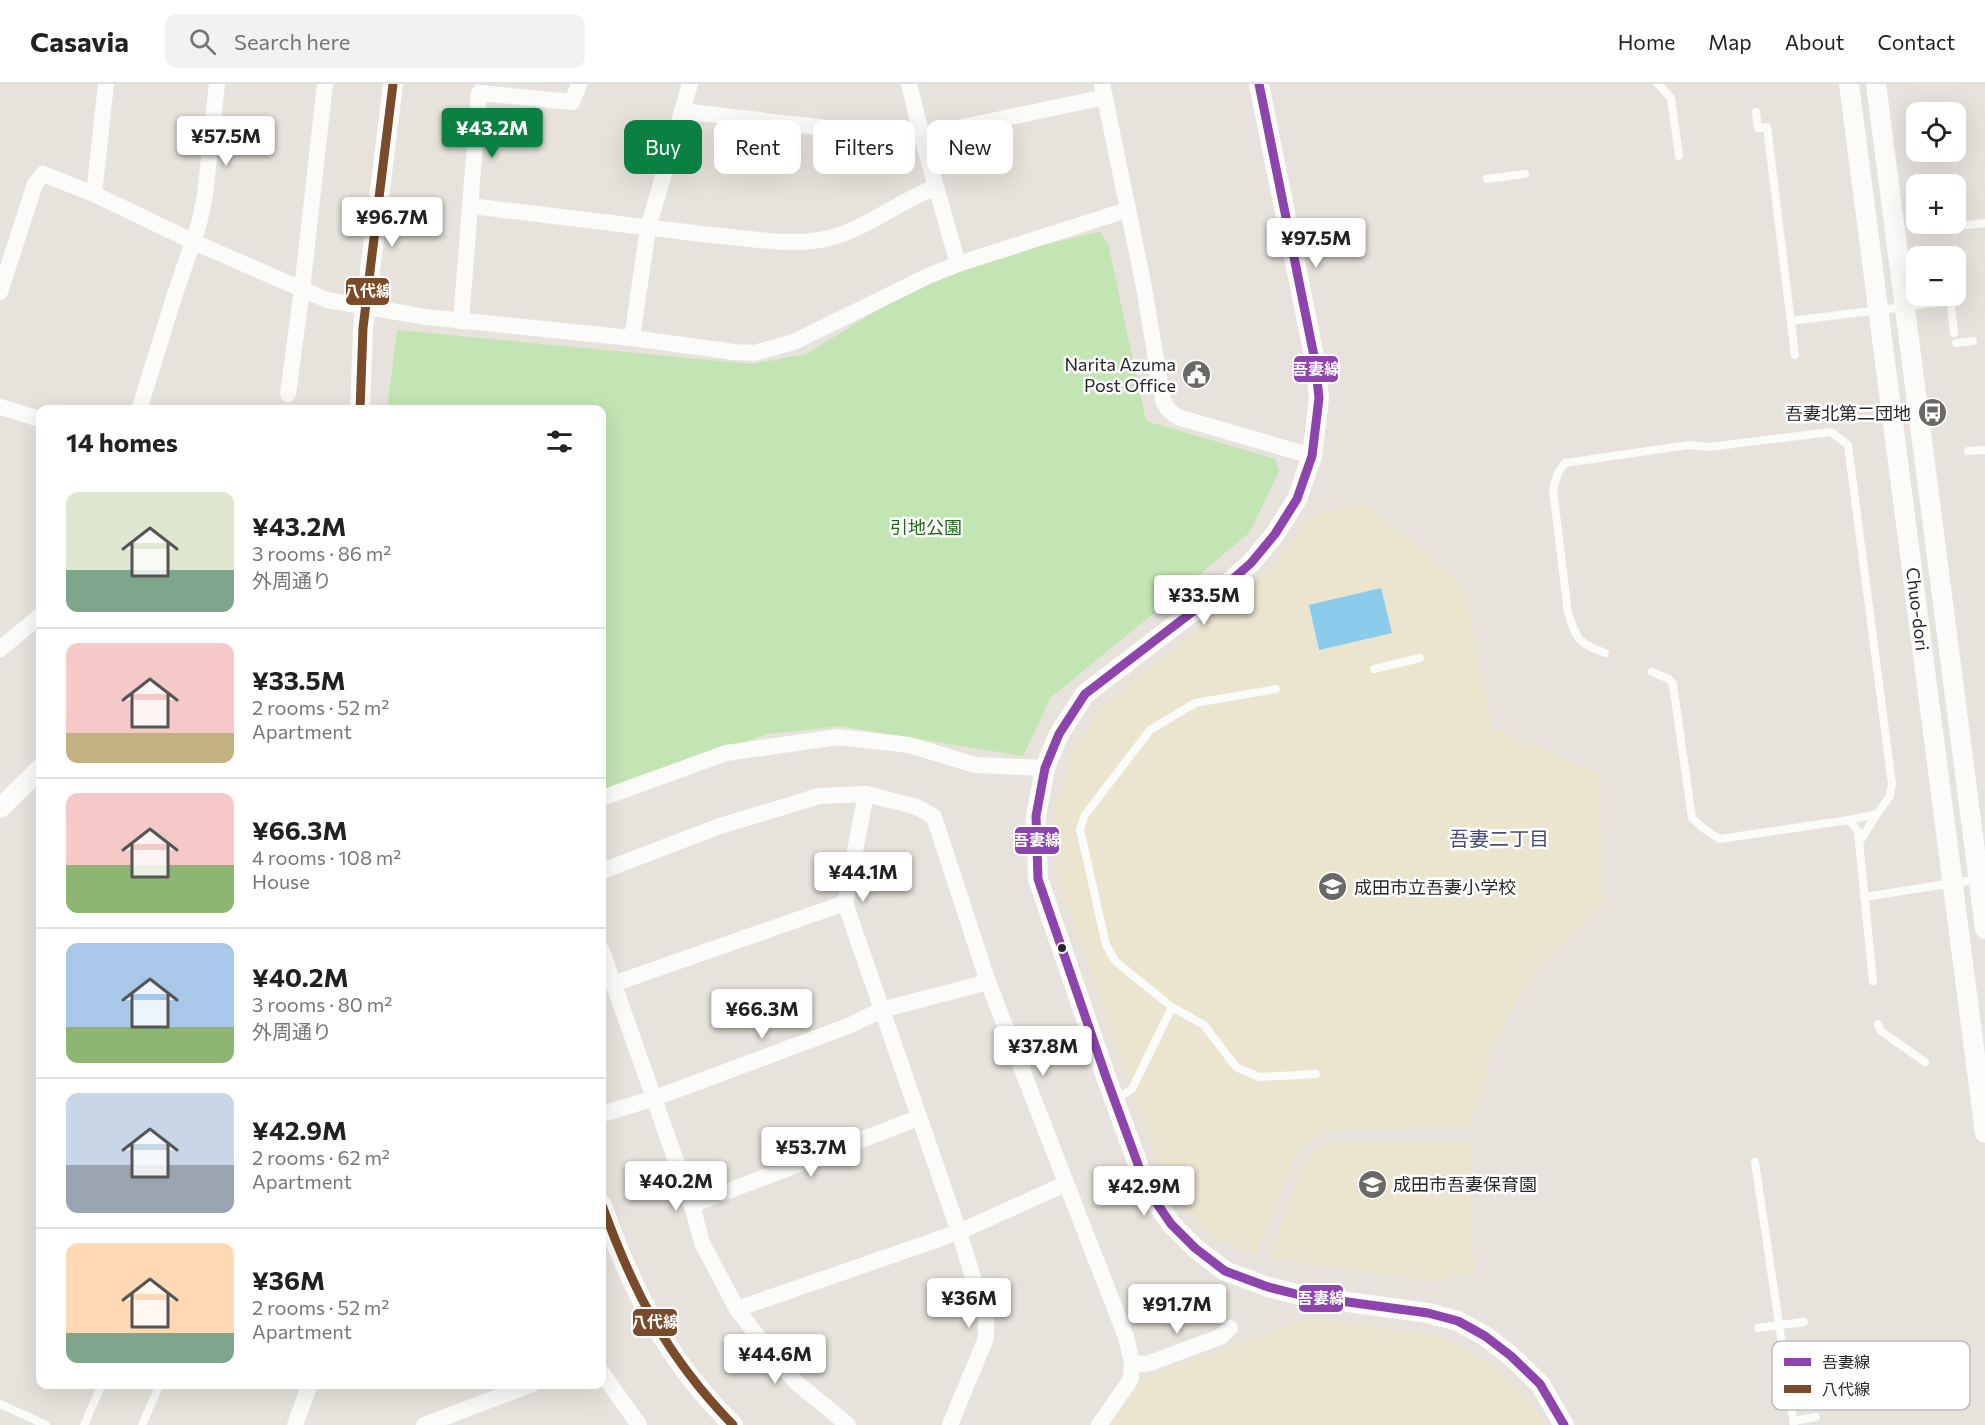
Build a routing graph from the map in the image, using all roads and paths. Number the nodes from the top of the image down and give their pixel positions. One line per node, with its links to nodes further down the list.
1 (106, 84): 20 (street)
2 (217, 84): 26 (street)
3 (325, 84): 28 (street)
4 (393, 84): 32 (street)
5 (579, 84): 21 (street)
6 (690, 84): 13 (street)
7 (909, 84): 15 (street)
8 (1259, 84): 49 (street)
9 (1658, 84): 16 (lane)
10 (1850, 84): 34 (street, Chuo-dori)
11 (1876, 84): 33 (street, Chuo-dori)
12 (1104, 90): 15 (street); 22 (street)
13 (682, 111): 15 (street); 25 (street)
14 (1755, 112): 36 (lane)
15 (922, 137): 19 (street)
16 (1679, 156)
17 (1525, 174): 18 (lane)
18 (1487, 179)
19 (936, 187): 25 (street); 27 (street)
20 (94, 194): 26 (street); 29 (street)
21 (471, 206): 25 (street); 35 (street)
22 (1127, 210): 27 (street); 49 (street)
23 (1985, 223): 24 (lane)
24 (1966, 225)
25 (648, 228): 38 (street)
26 (194, 242): 28 (street); 43 (street)
27 (958, 264): 38 (street)
28 (302, 289): 32 (street); 42 (street)
29 (0, 292)
30 (1910, 306): 33 (lane)
31 (1951, 306): 37 (lane)
32 (367, 307): 35 (street); 44 (street)
33 (1905, 307): 34 (lane); 66 (street, Chuo-dori)
34 (1879, 310): 36 (lane); 67 (street, Chuo-dori)
35 (461, 321): 38 (street)
36 (1791, 321): 41 (lane)
37 (1954, 333)
38 (632, 338)
39 (1973, 341): 40 (lane)
40 (1956, 343)
41 (1795, 355)
42 (288, 394)
43 (141, 405)
44 (360, 405)
45 (0, 407): 46 (street)
46 (36, 418)
47 (1985, 450): 48 (lane)
48 (1968, 452)
49 (1312, 456): 57 (street)
50 (36, 619): 51 (street)
51 (0, 649)
52 (1605, 653): 62 (lane)
53 (1420, 658): 54 (lane)
54 (1374, 669)
55 (1652, 672): 63 (lane)
56 (1276, 689): 75 (lane)
57 (1045, 768): 60 (street); 81 (street)
58 (36, 772): 61 (street)
59 (866, 794): 65 (street); 69 (street); 73 (street)
60 (606, 797)
61 (0, 808)
62 (1877, 814): 63 (lane); 64 (lane)
63 (1849, 820): 64 (lane)
64 (1859, 842): 68 (lane)
65 (606, 869)
66 (1982, 878): 67 (lane); 70 (street, Chuo-dori)
67 (1953, 883): 68 (lane); 84 (street, Chuo-dori)
68 (1864, 897): 72 (lane)
69 (845, 903): 74 (street); 76 (street)
70 (1985, 930)
71 (606, 962): 74 (street)
72 (1874, 981)
73 (988, 982): 76 (street); 86 (street)
74 (614, 984): 80 (street)
75 (1172, 1007): 79 (lane); 81 (lane)
76 (881, 1010): 80 (street); 83 (street)
77 (1878, 1024): 78 (lane)
78 (1925, 1062)
79 (1316, 1074)
80 (655, 1098): 82 (street); 87 (street)
81 (1115, 1100): 115 (street)
82 (606, 1113)
83 (918, 1118): 87 (street); 89 (street)
84 (1985, 1133)
85 (1755, 1162): 92 (lane)
86 (1065, 1184): 89 (street); 96 (street)
87 (692, 1205): 90 (street)
88 (606, 1216): 111 (street)
89 (959, 1233): 90 (street); 113 (street)
90 (737, 1309): 112 (street)
91 (1804, 1322): 92 (lane)
92 (1779, 1325): 94 (lane); 95 (lane)
93 (1230, 1328): 96 (street)
94 (1758, 1328)
95 (1781, 1341)
96 (1132, 1363): 114 (street)
97 (606, 1379): 110 (street)
98 (100, 1389): 106 (lane)
99 (158, 1389): 107 (lane)
100 (308, 1389): 108 (street)
101 (519, 1389): 109 (street)
102 (0, 1404): 105 (lane)
103 (1816, 1418): 104 (lane)
104 (1794, 1423)
105 (46, 1425)
106 (84, 1425)
107 (142, 1425)
108 (295, 1425)
109 (424, 1425)
110 (639, 1425)
111 (733, 1425)
112 (848, 1425)
113 (950, 1425)
114 (1099, 1425)
115 (1564, 1425)

